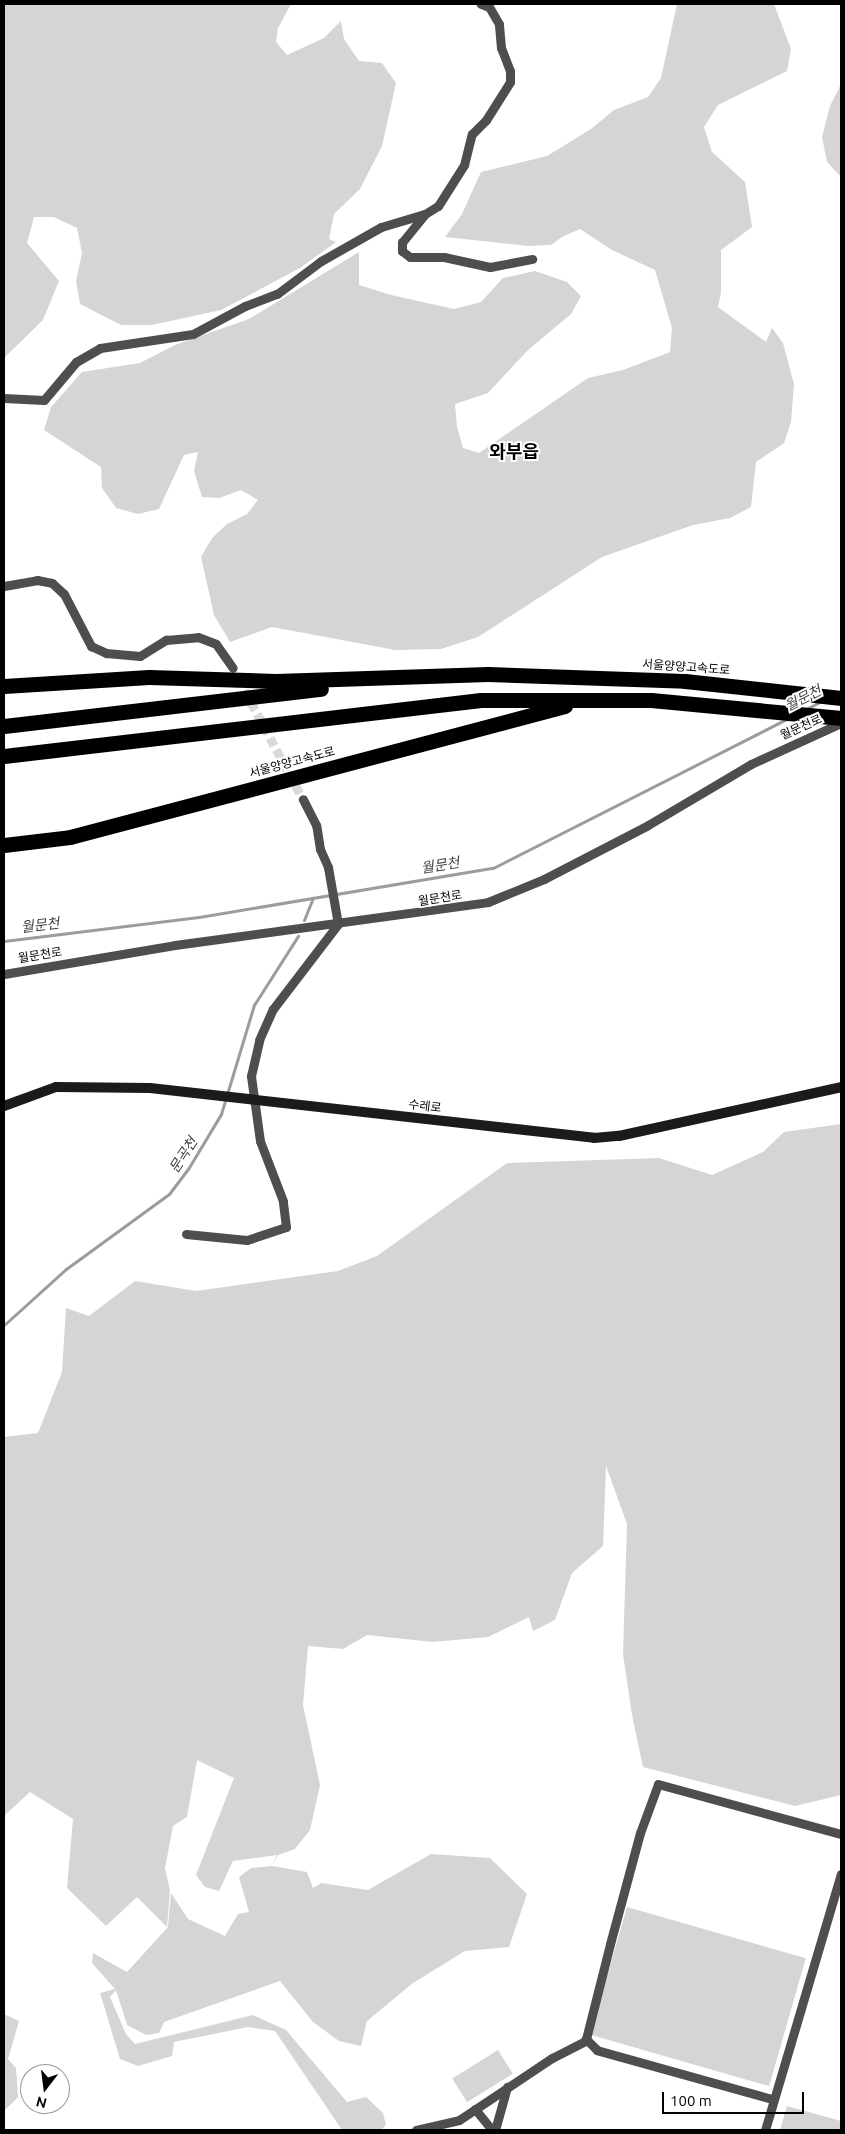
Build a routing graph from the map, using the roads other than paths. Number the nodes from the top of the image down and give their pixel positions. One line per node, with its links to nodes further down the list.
1 (481, 4): 2 (street)
2 (425, 214): 3 (street); 4 (street)
3 (532, 259)
4 (4, 398)
5 (4, 586): 6 (street)
6 (233, 668)
7 (409, 678): 8 (highway, 서울양양고속도로); 9 (highway, 서울양양고속도로); 13 (highway, 서울양양고속도로)
8 (4, 686)
9 (841, 698)
10 (587, 700): 11 (highway, 서울양양고속도로); 14 (highway, 서울양양고속도로); 16 (highway, 서울양양고속도로)
11 (841, 718)
12 (841, 723): 17 (street, 월문천로)
13 (4, 726)
14 (4, 756)
15 (303, 799): 17 (street)
16 (4, 845)
17 (337, 921): 18 (street, 월문천로); 20 (street)
18 (4, 974)
19 (841, 1087): 20 (main road, 수레로)
20 (252, 1097): 21 (main road, 수레로); 22 (street)
21 (4, 1106)
22 (186, 1234)
23 (841, 1834): 26 (street)
24 (841, 1874): 25 (street)
25 (839, 1889): 28 (street)
26 (587, 2040): 27 (street); 28 (street)
27 (507, 2087): 29 (street); 31 (street)
28 (772, 2099): 32 (street)
29 (475, 2109): 30 (street); 31 (street)
30 (416, 2130)
31 (493, 2130)
32 (765, 2130)

